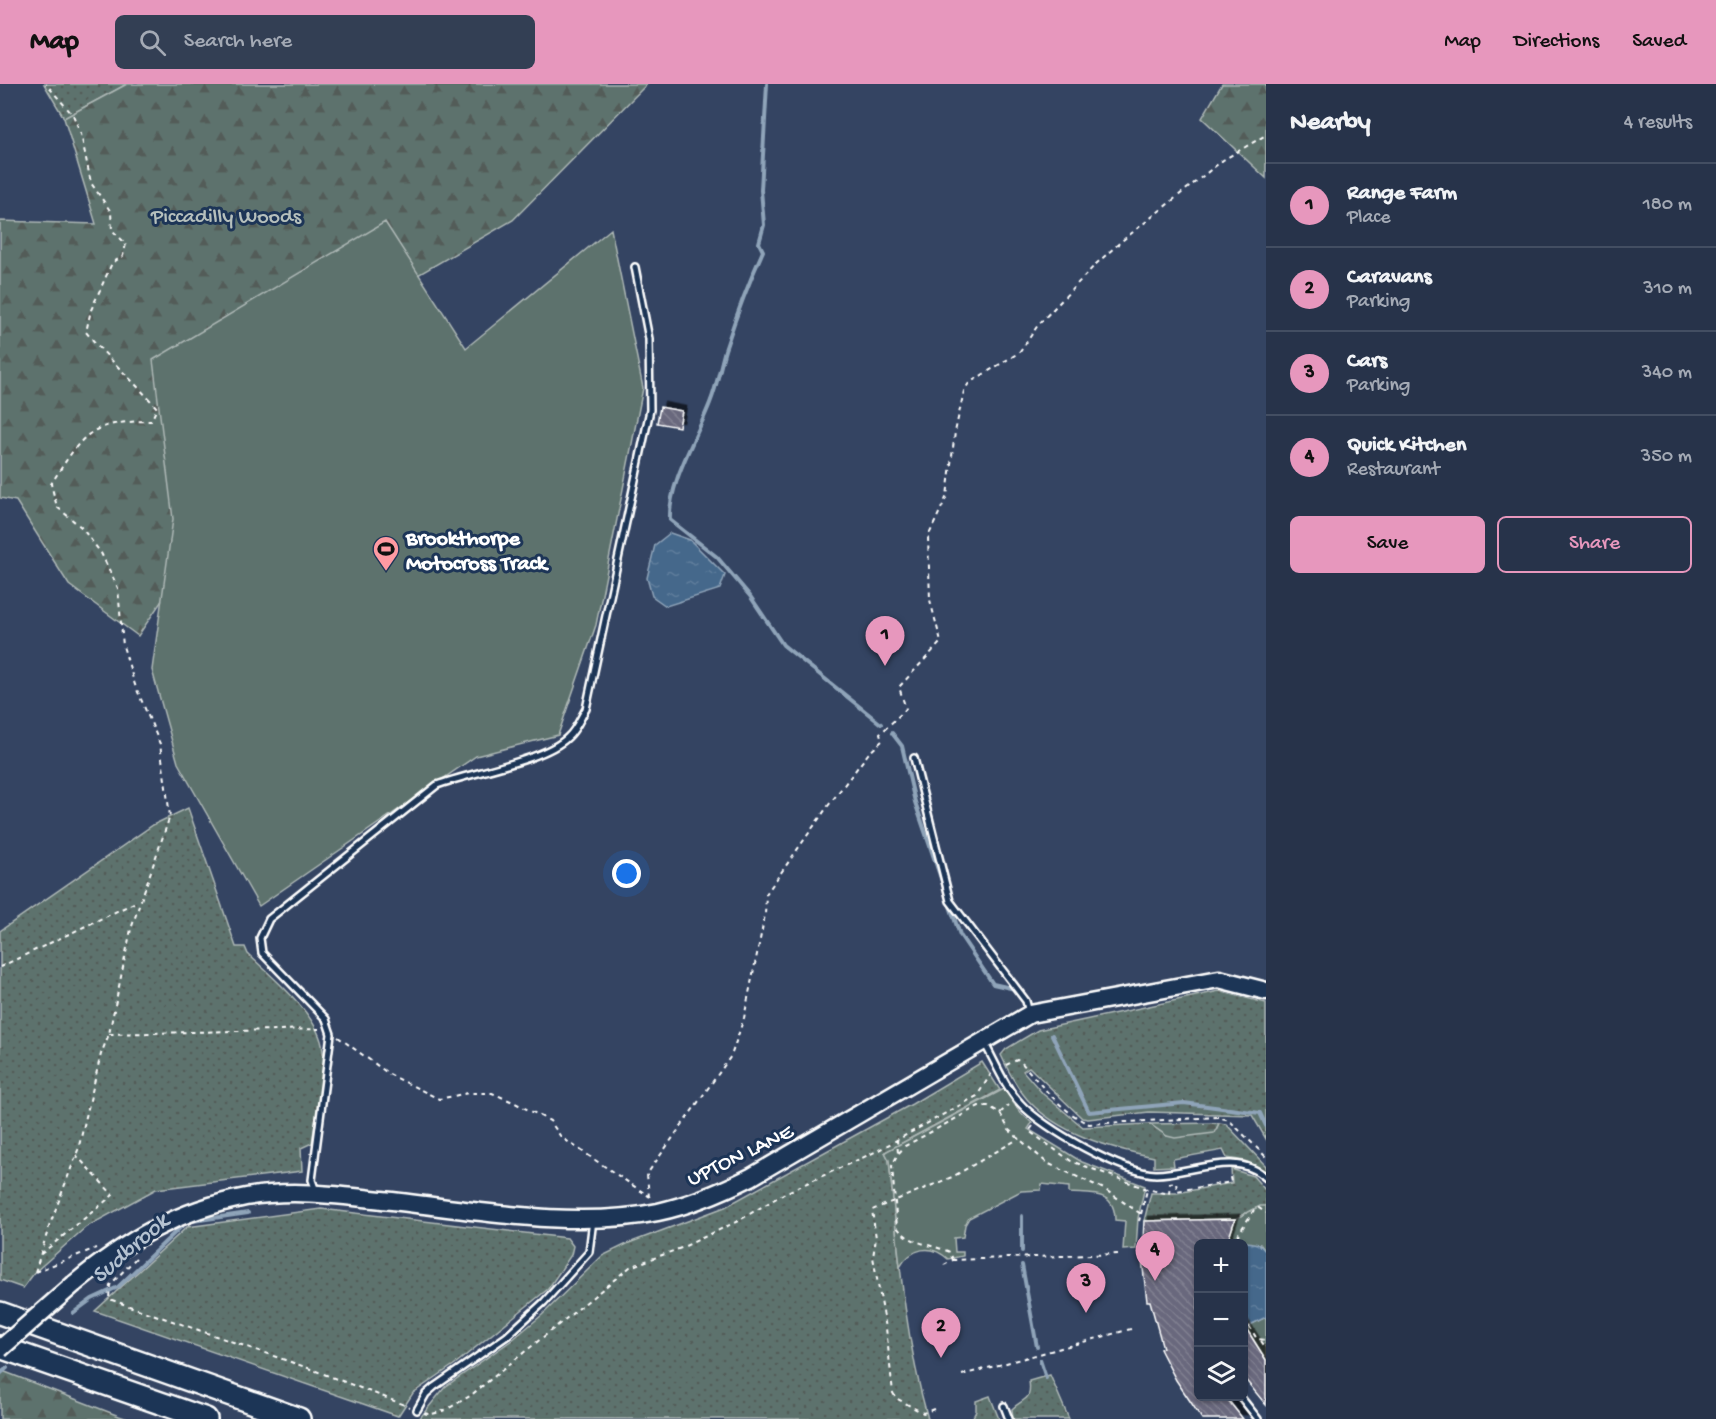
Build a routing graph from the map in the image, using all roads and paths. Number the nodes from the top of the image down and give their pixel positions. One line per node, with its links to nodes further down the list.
1 (46, 84): 5 (path)
2 (1266, 135): 23 (path)
3 (635, 267): 10 (lane)
4 (914, 758): 8 (lane)
5 (140, 901): 6 (path); 9 (path)
6 (0, 967)
7 (1266, 991): 8 (street, UPTON LANE)
8 (1030, 1014): 11 (street, UPTON LANE)
9 (109, 1034): 10 (path); 18 (path)
10 (331, 1034): 22 (lane); 23 (path)
11 (983, 1040): 12 (lane); 25 (street, UPTON LANE)
12 (999, 1070): 13 (lane); 16 (path); 19 (path)
13 (1016, 1099): 14 (path); 20 (lane)
14 (999, 1113): 15 (path); 17 (path)
15 (1020, 1138): 24 (path); 27 (path)
16 (897, 1140): 17 (path); 48 (path)
17 (898, 1154): 24 (path)
18 (76, 1155): 34 (path); 34 (path)
19 (1266, 1158)
20 (1266, 1178)
21 (1147, 1189): 27 (path)
22 (316, 1193): 28 (street, UPTON LANE); 30 (street, UPTON LANE)
23 (650, 1197): 25 (path)
24 (894, 1200): 35 (path); 47 (path)
25 (658, 1212): 28 (street, UPTON LANE)
26 (1266, 1213): 31 (path)
27 (1141, 1214): 29 (path)
28 (593, 1219): 48 (lane)
29 (1139, 1221)
30 (136, 1237): 42 (street, UPTON LANE, bridge); 48 (path)
31 (1235, 1239)
32 (100, 1247): 34 (path)
33 (1118, 1254): 35 (path)
34 (38, 1256)
35 (953, 1260): 36 (path)
36 (944, 1265)
37 (0, 1313): 50 (highway)
38 (1248, 1326): 41 (path)
39 (1131, 1329): 44 (path)
40 (1266, 1340): 41 (path)
41 (1261, 1341): 43 (path)
42 (0, 1348): 49 (highway)
43 (1266, 1348)
44 (962, 1375)
45 (1244, 1401): 52 (lane)
46 (1004, 1406): 51 (lane)
47 (934, 1409)
48 (417, 1410)
49 (206, 1419)
50 (299, 1419)
51 (1009, 1419)
52 (1258, 1419)

